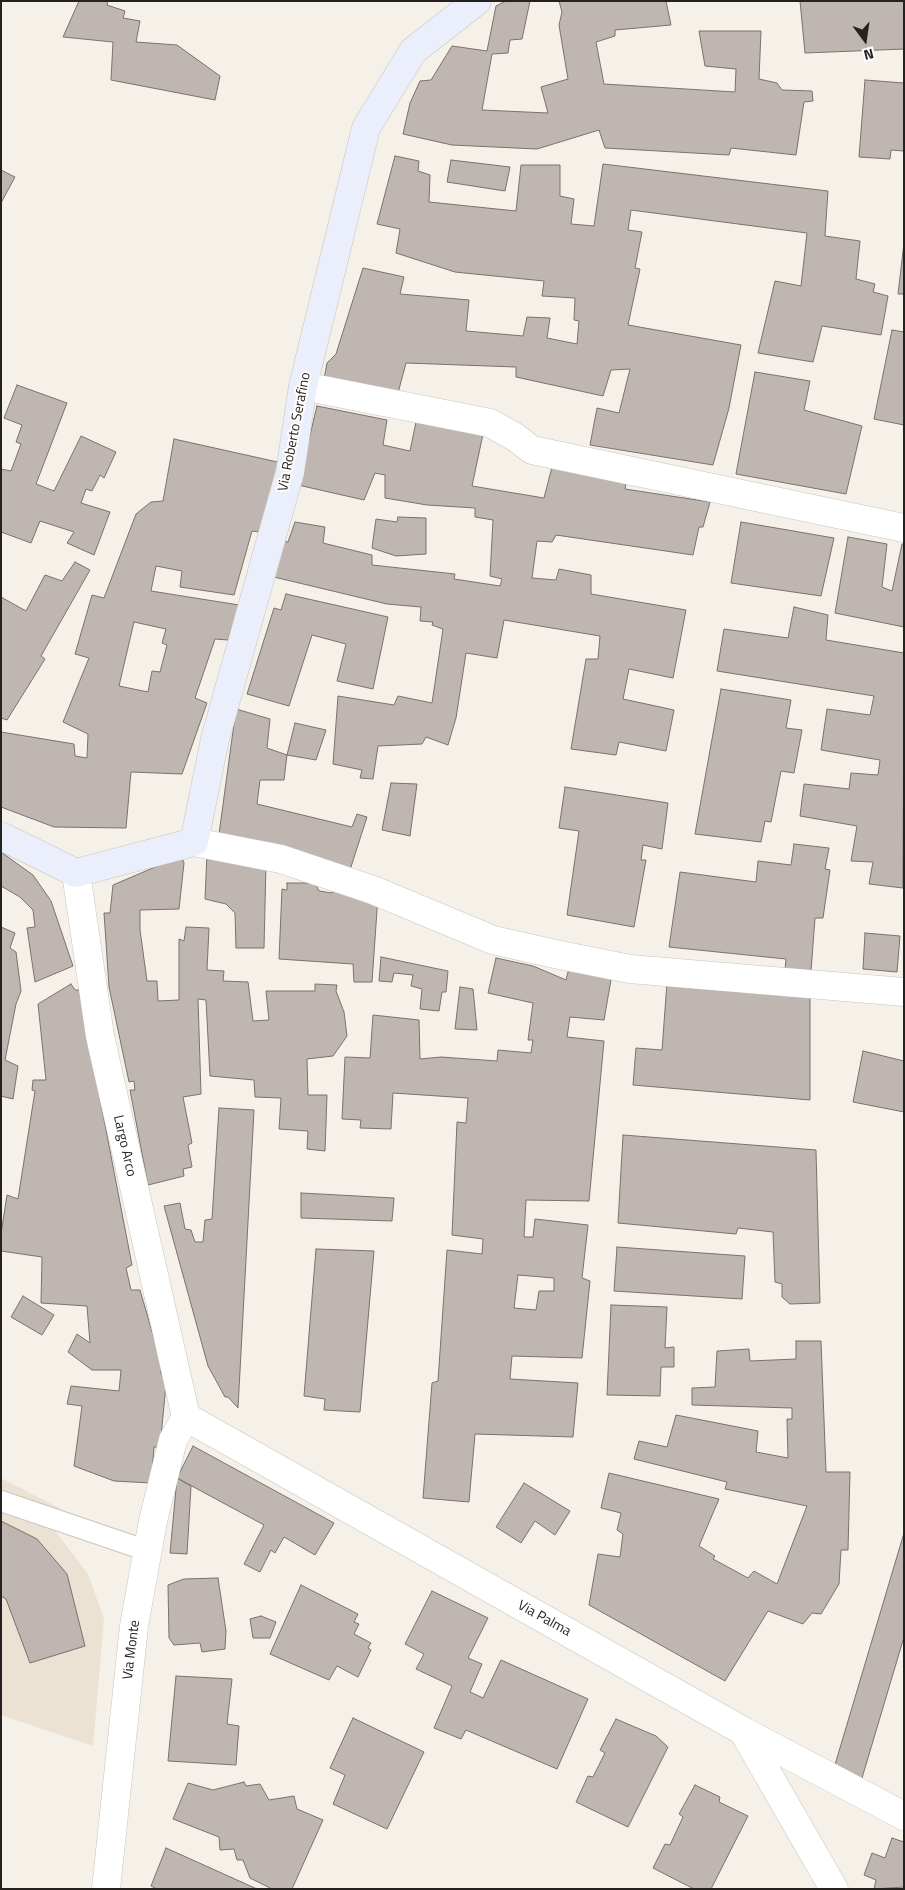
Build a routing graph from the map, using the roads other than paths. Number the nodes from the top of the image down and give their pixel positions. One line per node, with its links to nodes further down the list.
1 (477, 1): 2 (main road, Via Roberto Serafino)
2 (303, 386): 3 (street); 5 (main road, Via Roberto Serafino)
3 (904, 528)
4 (1, 836): 6 (main road)
5 (194, 842): 6 (main road); 7 (street)
6 (76, 874): 8 (street, Largo Arco)
7 (904, 992)
8 (186, 1416): 10 (street, Via Monte); 11 (street, Via Palma)
9 (1, 1500): 10 (lane)
10 (148, 1551): 13 (street, Via Monte)
11 (743, 1731): 12 (street, Via Palma); 14 (street)
12 (904, 1816)
13 (106, 1889)
14 (834, 1889)

